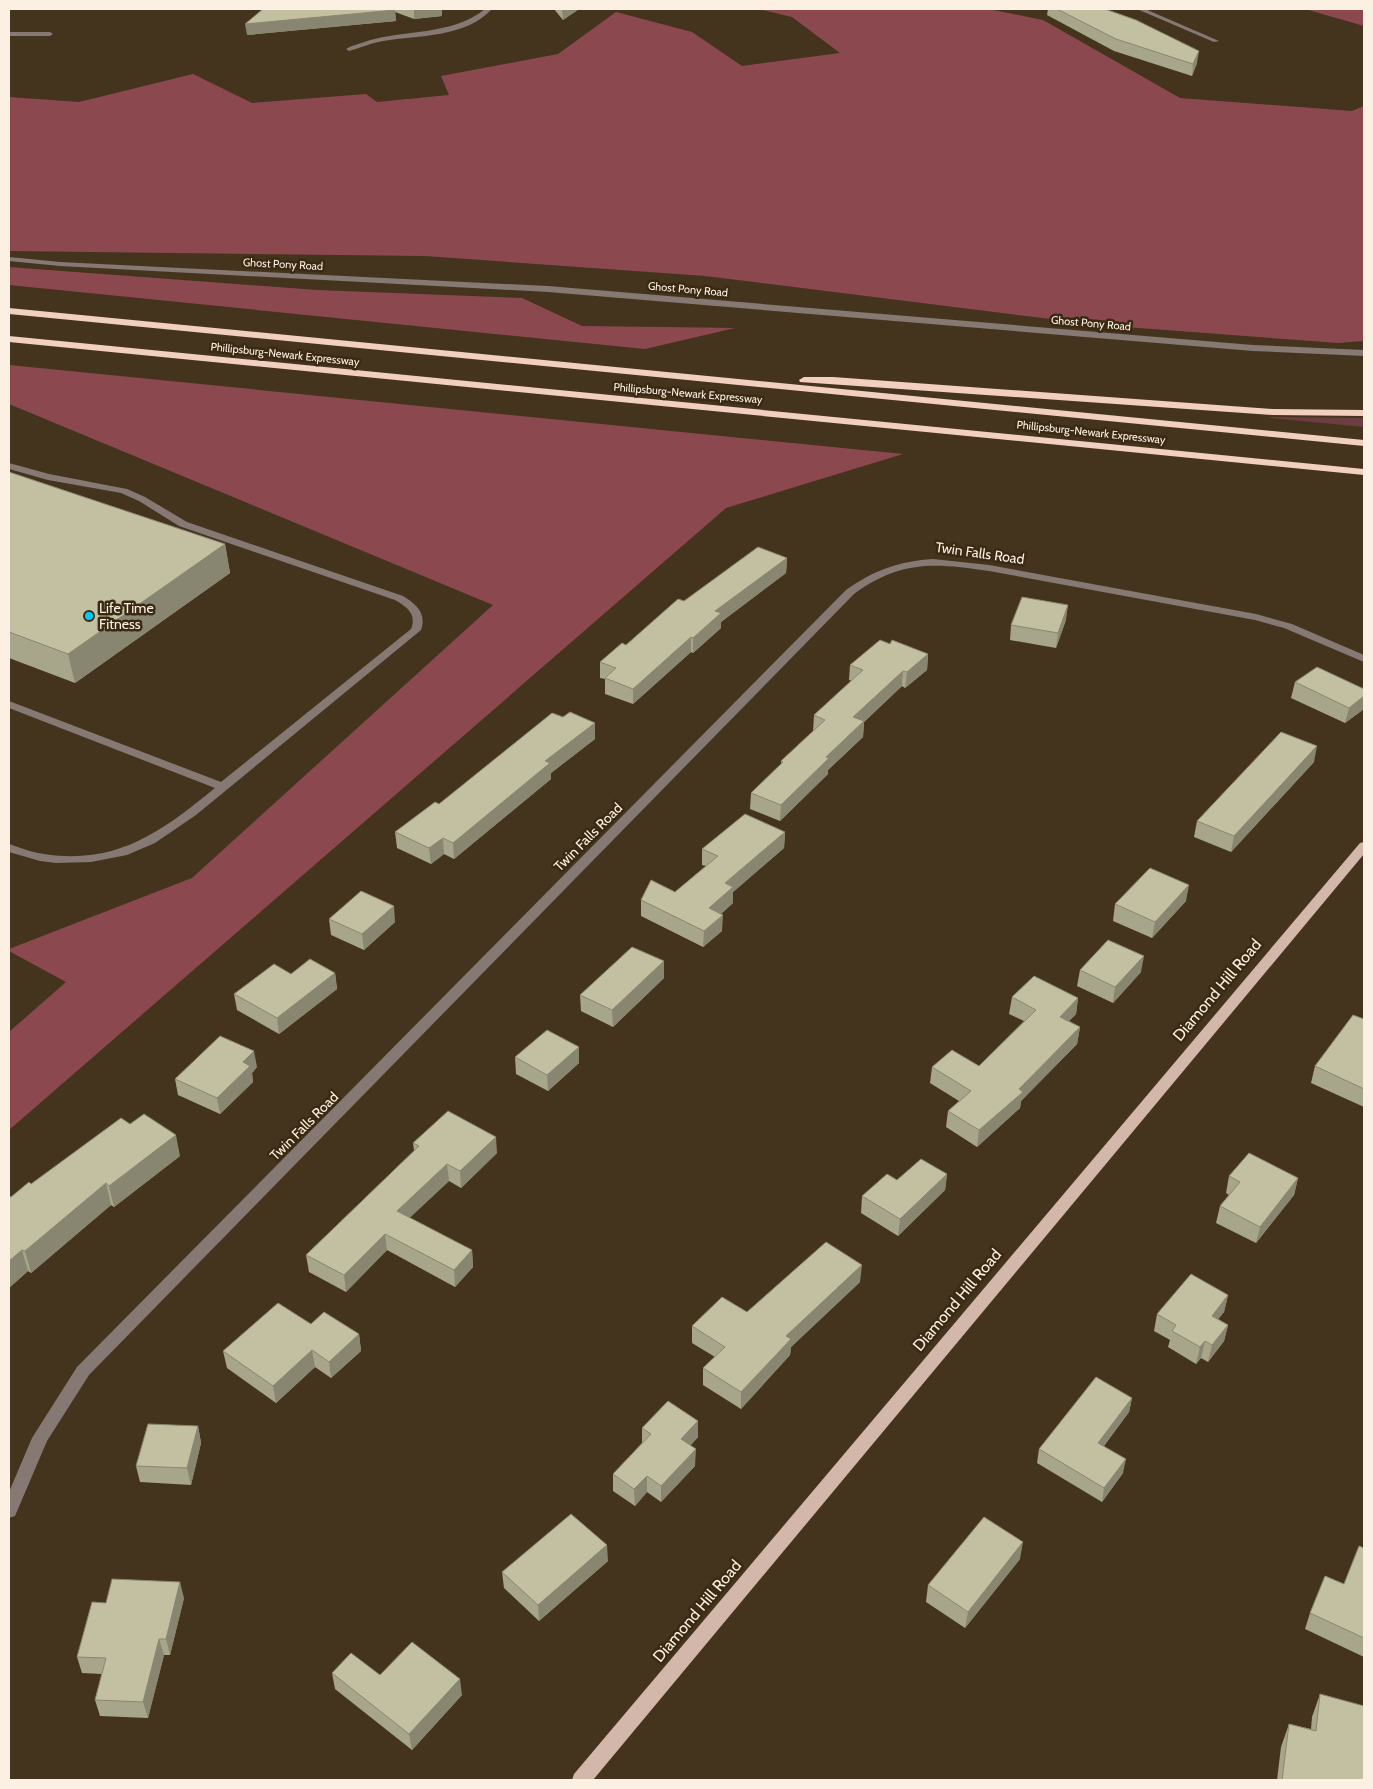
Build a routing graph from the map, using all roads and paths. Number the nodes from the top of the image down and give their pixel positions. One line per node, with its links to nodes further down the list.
1 (489, 9): 6 (street)
2 (1140, 9): 5 (street)
3 (9, 34): 4 (street)
4 (50, 34)
5 (1216, 41)
6 (349, 49)
7 (9, 259): 10 (street, Ghost Pony Road)
8 (9, 311): 11 (highway, Phillipsburg-Newark Expressway)
9 (9, 338): 15 (highway, Phillipsburg-Newark Expressway)
10 (1364, 353)
11 (704, 379): 12 (highway); 13 (highway, Phillipsburg-Newark Expressway)
12 (1364, 413)
13 (1364, 443)
14 (9, 466): 18 (street)
15 (1364, 472)
16 (1364, 659): 21 (street, Twin Falls Road)
17 (9, 704): 18 (street)
18 (223, 787): 19 (street)
19 (9, 848)
20 (1362, 853): 22 (main road, Diamond Hill Road)
21 (9, 1511)
22 (581, 1780)

